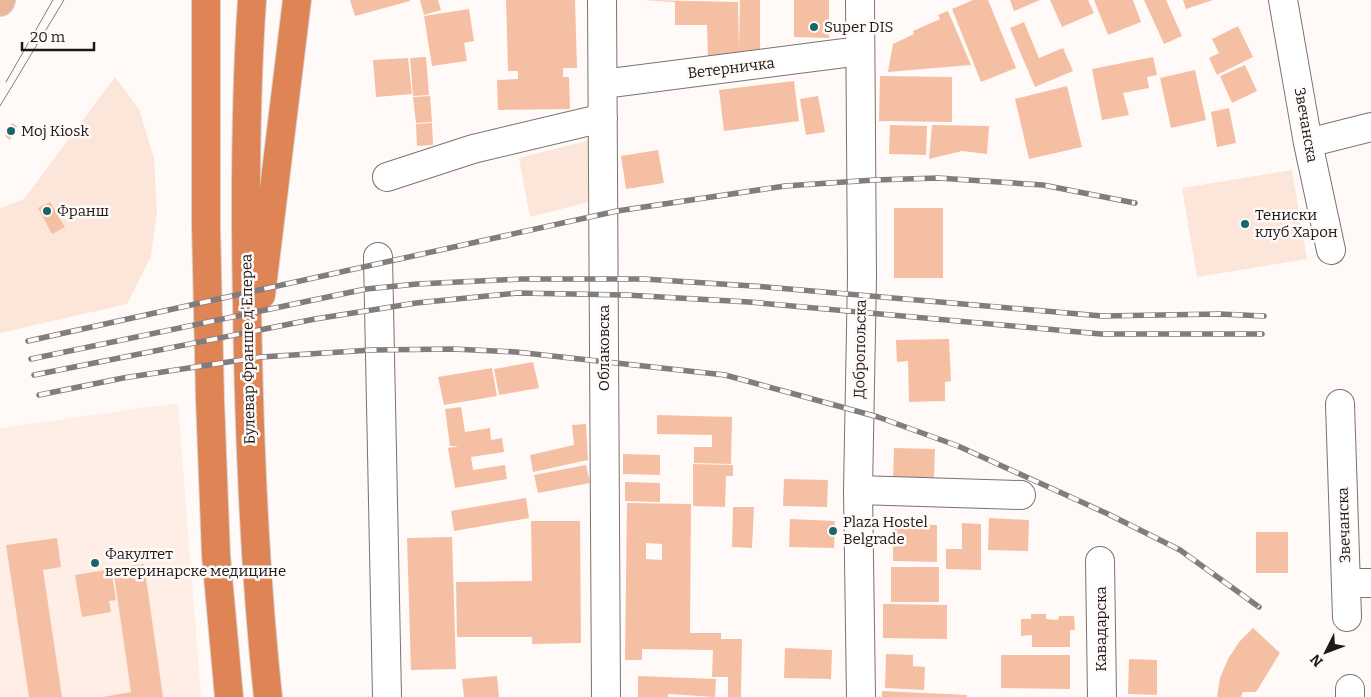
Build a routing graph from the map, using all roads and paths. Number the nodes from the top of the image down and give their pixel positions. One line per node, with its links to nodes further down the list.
1 (206, 0): 22 (highway)
2 (252, 0): 15 (highway, Булевар Франше д'Епереа)
3 (602, 0): 8 (street, Облаковска)
4 (860, 0): 7 (street, Добропољска)
5 (1284, 0): 11 (street, Звечанска)
6 (301, 6): 15 (highway)
7 (860, 51): 8 (street, Ветерничка); 17 (street, Добропољска)
8 (603, 84): 9 (street, Облаковска)
9 (603, 118): 12 (street); 25 (street, Облаковска)
10 (1371, 127): 11 (street)
11 (1308, 143): 13 (street, Звечанска)
12 (387, 177)
13 (1331, 250)
14 (378, 257): 24 (street)
15 (248, 396): 23 (highway, Булевар Франше д'Епереа)
16 (1340, 404): 20 (street, Звечанска)
17 (858, 490): 18 (street); 26 (street, Добропољска)
18 (1021, 495)
19 (1100, 561): 27 (street, Кавадарска)
20 (1358, 583): 21 (street, Звечанска)
21 (1347, 617)
22 (229, 697)
23 (268, 697)
24 (387, 697)
25 (606, 697)
26 (861, 697)
27 (1102, 697)

